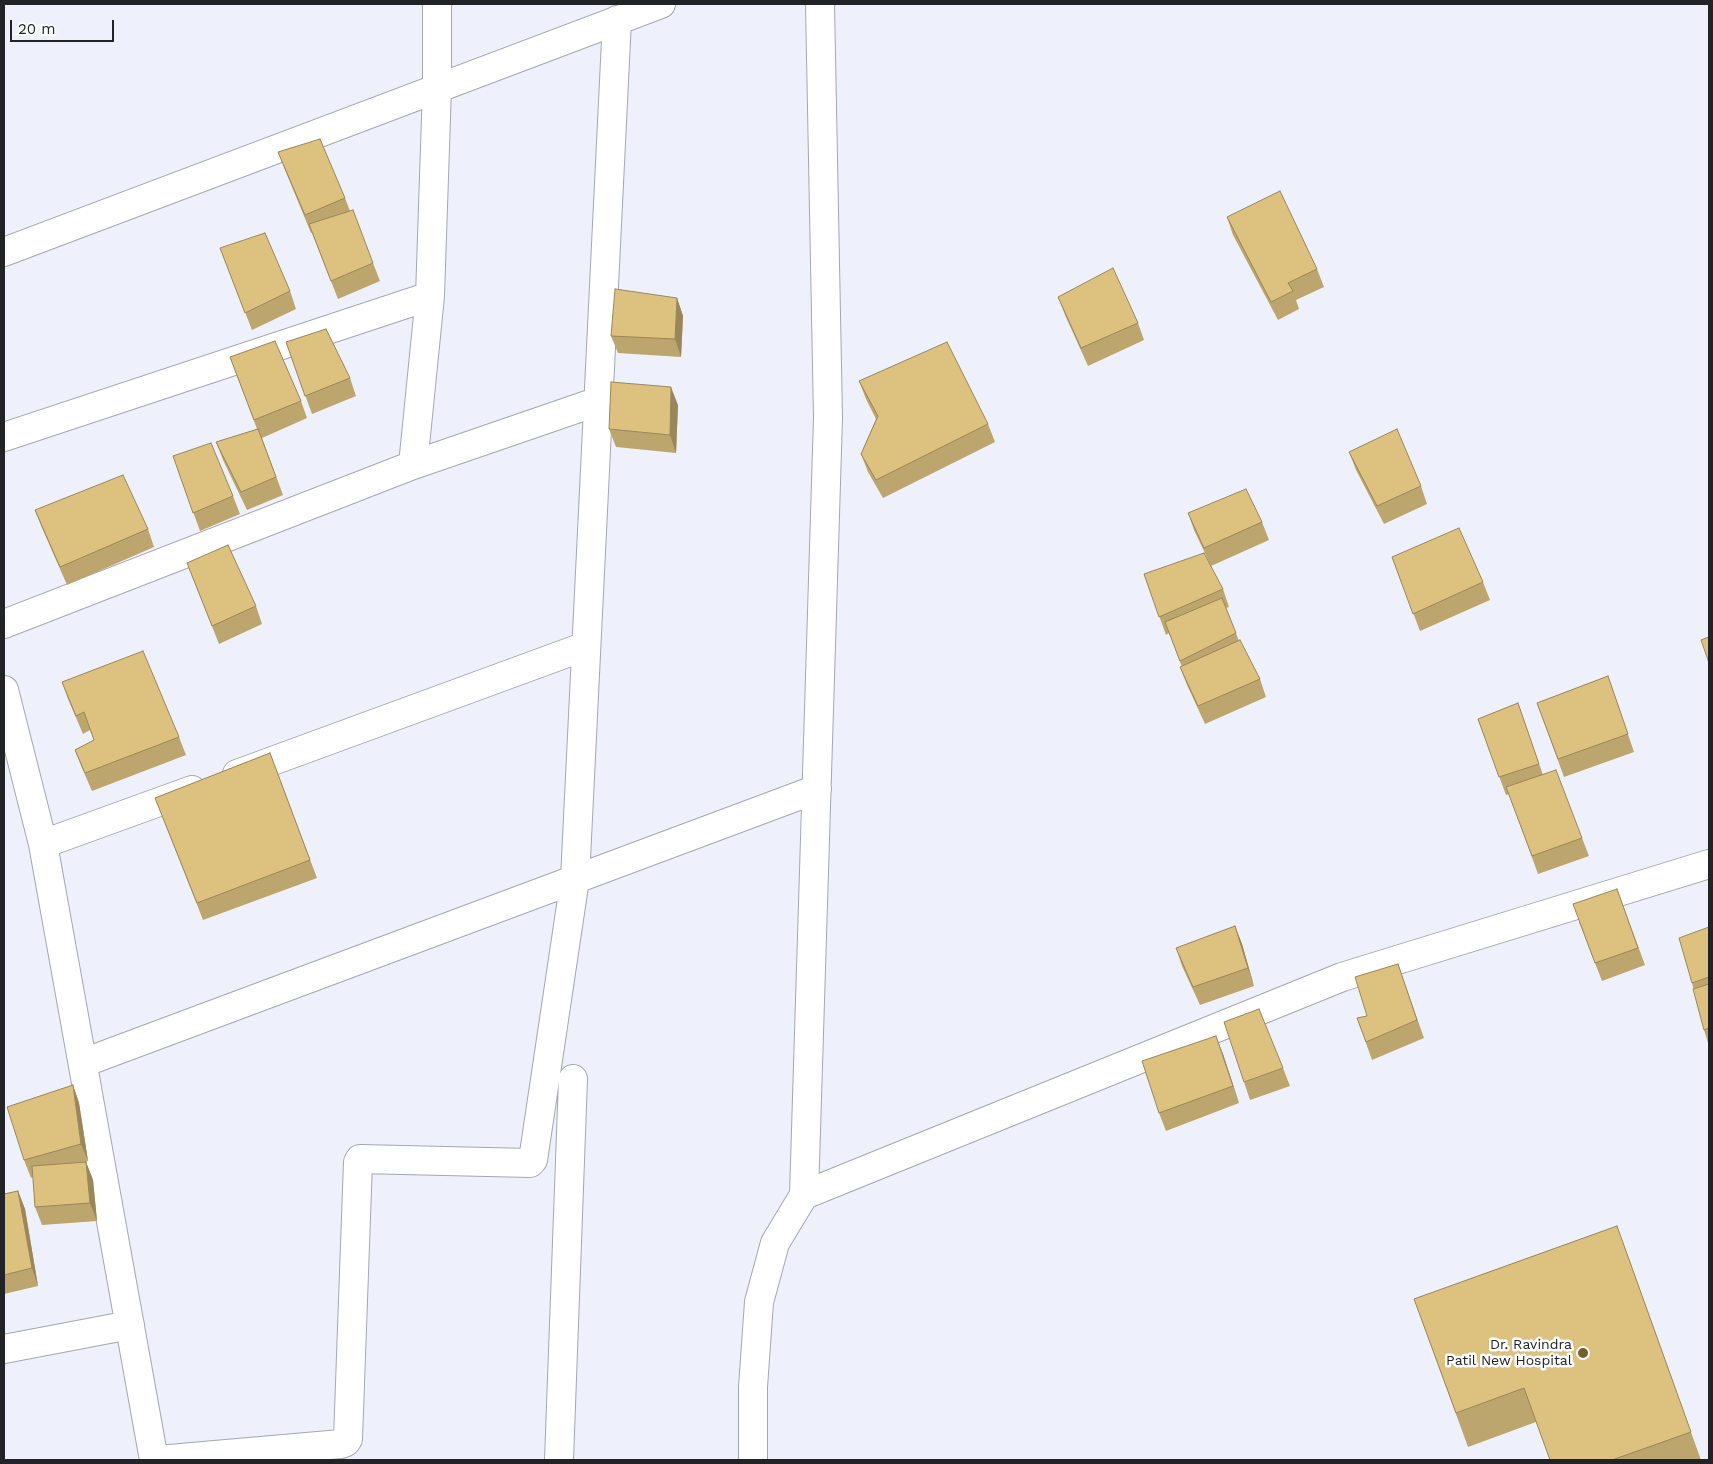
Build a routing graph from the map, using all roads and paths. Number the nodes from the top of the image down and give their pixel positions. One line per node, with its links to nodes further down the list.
1 (437, 4): 5 (street)
2 (661, 4): 4 (street)
3 (820, 4): 14 (street)
4 (617, 20): 5 (street); 8 (street)
5 (437, 88): 6 (street); 7 (street)
6 (4, 252)
7 (430, 296): 9 (street); 10 (street)
8 (599, 401): 10 (street); 12 (street)
9 (4, 437)
10 (413, 465): 11 (street)
11 (4, 624)
12 (586, 646): 15 (street); 17 (street)
13 (4, 690): 15 (street)
14 (817, 789): 17 (street); 20 (street)
15 (43, 844): 18 (street)
16 (1709, 864): 20 (street)
17 (575, 879): 18 (street); 23 (street)
18 (82, 1063): 21 (street)
19 (573, 1079): 24 (street)
20 (804, 1196): 25 (street)
21 (130, 1325): 22 (street); 23 (street)
22 (4, 1349)
23 (156, 1460)
24 (559, 1460)
25 (753, 1460)

